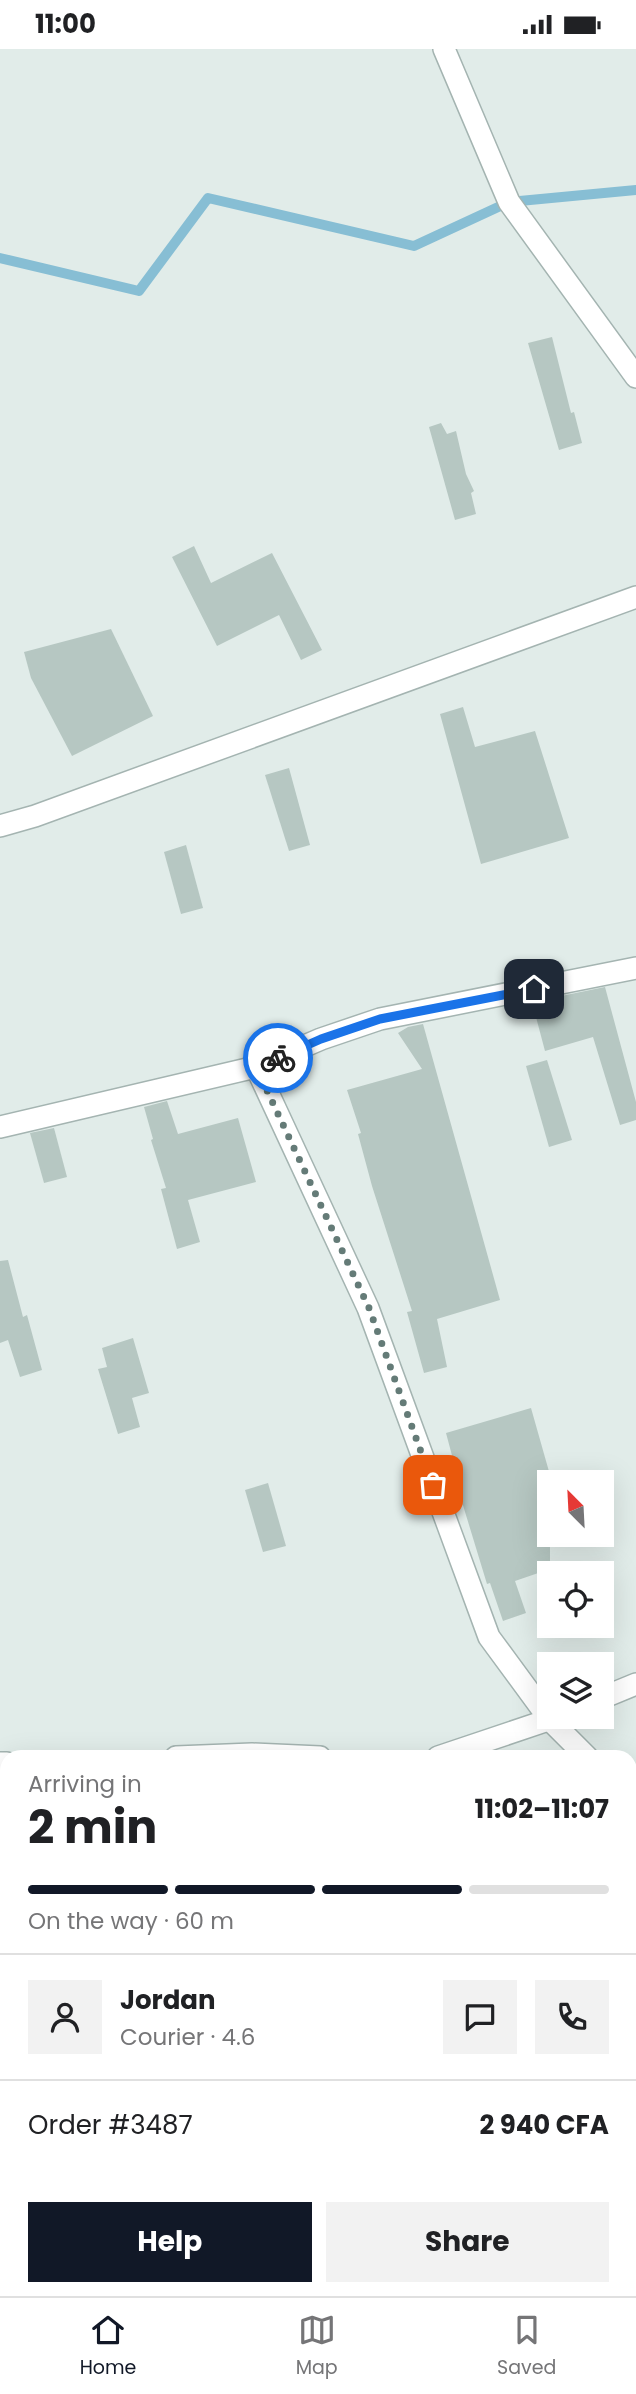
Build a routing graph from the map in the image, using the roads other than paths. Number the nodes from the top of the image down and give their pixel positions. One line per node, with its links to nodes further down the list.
1 (444, 49): 2 (street)
2 (636, 377)
3 (636, 597): 4 (street)
4 (0, 826)
5 (636, 968): 6 (street)
6 (256, 1067): 7 (street); 10 (street)
7 (0, 1127)
8 (636, 1684): 9 (street)
9 (614, 1693)
10 (537, 1698)
11 (537, 1723): 13 (street)
12 (563, 1729): 14 (street)
13 (459, 1750)
14 (581, 1750)

